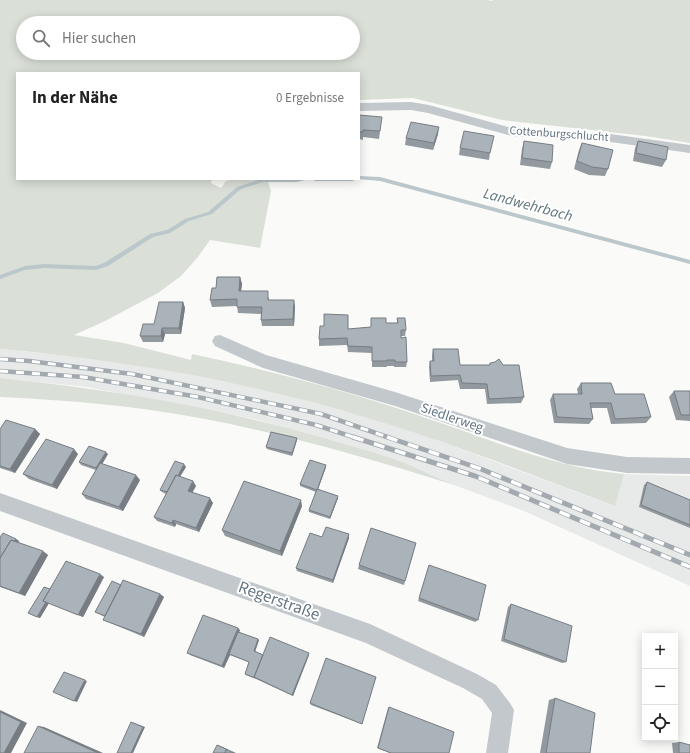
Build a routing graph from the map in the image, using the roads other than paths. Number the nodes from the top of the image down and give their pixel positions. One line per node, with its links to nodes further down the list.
1 (360, 107): 2 (street, Cottenburgschlucht)
2 (690, 149)
3 (220, 341): 4 (street, Siedlerweg)
4 (690, 466)
5 (0, 502): 6 (street, Regerstraße)
6 (497, 753)

